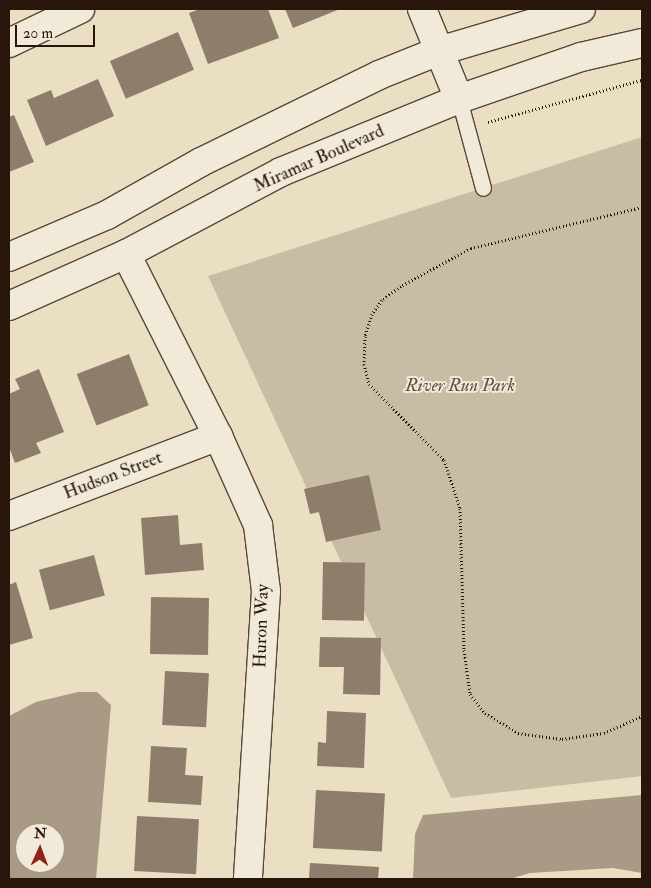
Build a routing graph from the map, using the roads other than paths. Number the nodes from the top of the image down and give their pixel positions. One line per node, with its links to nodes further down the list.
1 (80, 9): 4 (street)
2 (422, 9): 6 (street)
3 (581, 9): 6 (street)
4 (9, 43)
5 (642, 43): 7 (street, Miramar Boulevard)
6 (439, 51): 7 (street); 10 (street)
7 (459, 99): 8 (lane); 9 (street, Miramar Boulevard)
8 (483, 188)
9 (126, 254): 11 (street, Miramar Boulevard); 12 (street, Huron Way)
10 (9, 257)
11 (9, 306)
12 (218, 436): 13 (street, Hudson Street); 14 (street, Huron Way)
13 (9, 516)
14 (248, 879)

